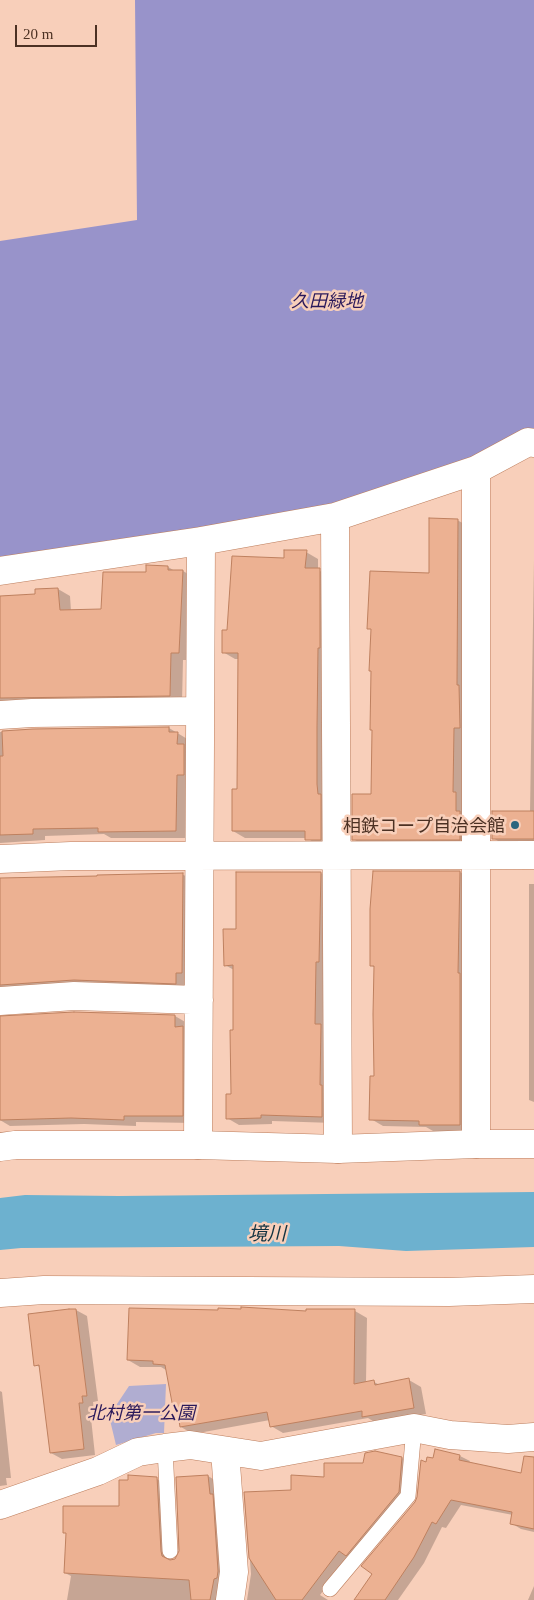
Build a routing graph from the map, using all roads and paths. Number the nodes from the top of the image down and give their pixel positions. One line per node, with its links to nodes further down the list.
1 (534, 443): 2 (street)
2 (476, 470): 3 (street); 10 (street)
3 (335, 517): 4 (street); 9 (street)
4 (201, 541): 5 (street); 6 (street)
5 (0, 571)
6 (200, 711): 7 (street); 8 (street)
7 (0, 715)
8 (200, 855): 9 (street); 12 (street); 13 (street)
9 (336, 855): 10 (street); 19 (street)
10 (476, 855): 11 (street); 15 (street)
11 (534, 855)
12 (0, 859)
13 (199, 1000): 14 (street); 17 (street)
14 (0, 1001)
15 (476, 1144): 16 (street); 19 (street)
16 (534, 1144)
17 (198, 1145): 18 (street); 19 (street)
18 (0, 1147)
19 (338, 1148)
20 (534, 1289): 21 (street)
21 (0, 1293)
22 (414, 1428): 23 (street); 25 (street); 28 (lane)
23 (534, 1437)
24 (165, 1448): 25 (street); 26 (street); 27 (lane)
25 (225, 1451): 29 (street)
26 (0, 1505)
27 (170, 1551)
28 (330, 1589)
29 (230, 1600)

